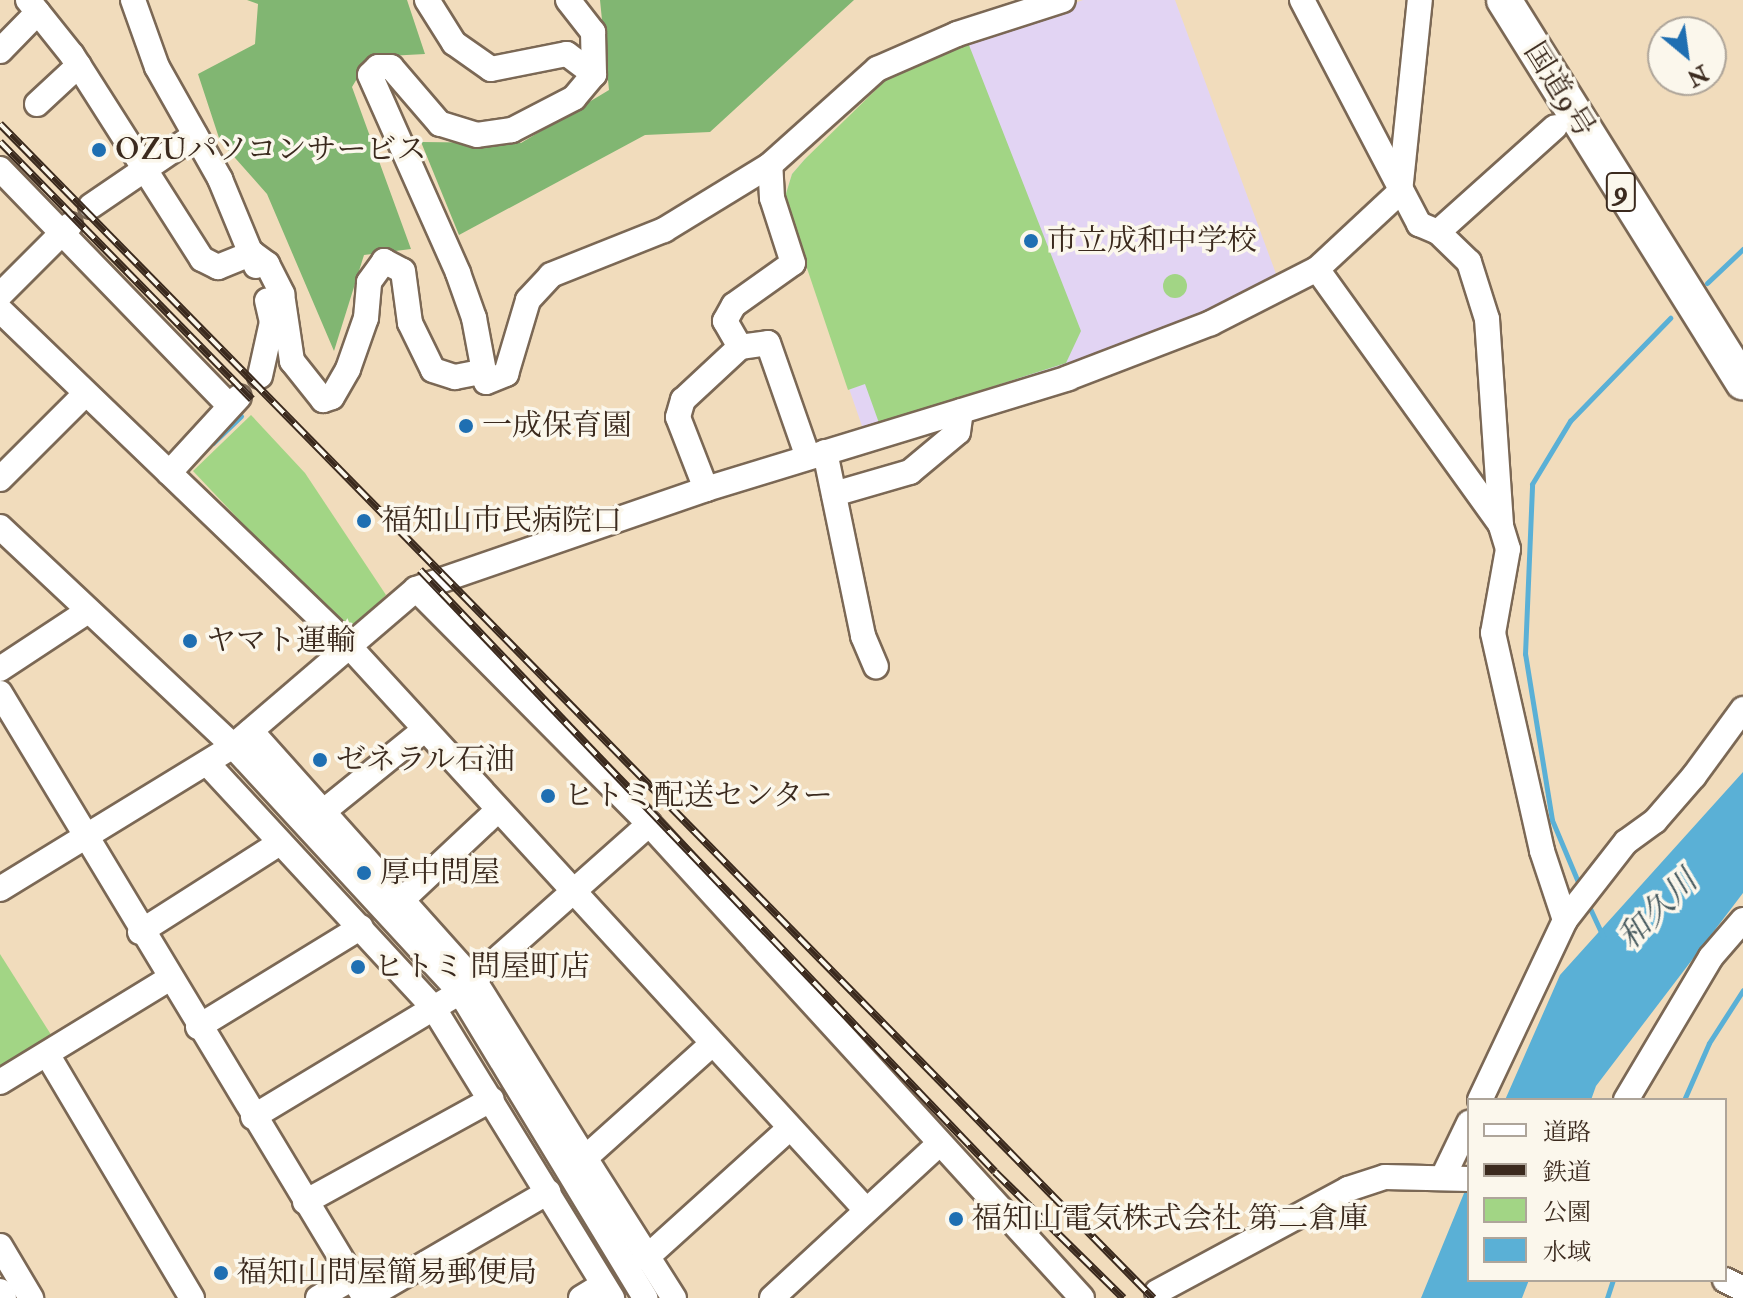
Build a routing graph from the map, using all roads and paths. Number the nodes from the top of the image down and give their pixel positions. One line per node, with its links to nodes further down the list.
1 (133, 0): 14 (street)
2 (427, 0): 11 (street)
3 (568, 0): 11 (street)
4 (1063, 0): 15 (street)
5 (1302, 0): 18 (street)
6 (1420, 0): 18 (street)
7 (1504, 0): 29 (highway, 国道9号 / 9)
8 (33, 6): 9 (street); 10 (street)
9 (0, 51)
10 (79, 65): 12 (street); 16 (street)
11 (594, 74): 27 (street)
12 (37, 104)
13 (1555, 127): 21 (street)
14 (195, 135): 16 (street); 22 (street)
15 (770, 165): 26 (street); 27 (street)
16 (145, 166): 19 (street); 22 (street)
17 (0, 169): 20 (street)
18 (1400, 192): 21 (street); 23 (street)
19 (91, 206)
20 (66, 229): 24 (street); 33 (street)
21 (1438, 232): 37 (street)
22 (252, 253): 27 (street); 28 (street)
23 (1317, 269): 31 (street); 37 (street)
24 (0, 295)
25 (0, 310): 30 (street)
26 (740, 347): 32 (street); 35 (street)
27 (481, 372)
28 (260, 376)
29 (1743, 382)
30 (85, 394): 33 (street); 34 (street)
31 (961, 411): 32 (street); 36 (street)
32 (816, 455): 35 (street); 36 (street)
33 (169, 473): 41 (street)
34 (0, 479)
35 (706, 489): 39 (street)
36 (834, 494): 42 (street)
37 (1501, 526): 57 (street)
38 (0, 527): 40 (street)
39 (416, 589): 41 (street); 51 (street)
40 (88, 611): 43 (street); 47 (street)
41 (349, 646): 46 (street); 47 (street)
42 (876, 666)
43 (0, 669)
44 (0, 693): 52 (street)
45 (1743, 709): 57 (street)
46 (424, 730): 49 (street); 50 (street)
47 (242, 739): 48 (street); 50 (street); 62 (street)
48 (207, 763): 52 (street); 53 (street)
49 (498, 810): 55 (street); 56 (street)
50 (324, 811): 56 (street)
51 (649, 824): 55 (street); 74 (street)
52 (84, 838): 54 (street); 60 (street)
53 (278, 844): 59 (street); 60 (street)
54 (0, 889)
55 (572, 890): 62 (street); 65 (street)
56 (402, 900): 62 (street)
57 (1565, 920): 68 (street)
58 (1743, 920): 69 (street)
59 (361, 927): 63 (street); 64 (street)
60 (140, 932): 61 (street)
61 (169, 979): 64 (street); 66 (street)
62 (467, 986): 63 (street); 75 (street); 92 (street)
63 (433, 1007): 70 (street); 71 (street)
64 (198, 1027): 71 (street)
65 (712, 1044): 72 (street); 75 (street)
66 (47, 1054): 67 (street); 89 (street)
67 (0, 1082)
68 (1481, 1098)
69 (1627, 1098)
70 (492, 1099): 77 (street); 78 (street)
71 (253, 1117): 78 (street)
72 (790, 1128): 79 (street); 81 (street)
73 (1467, 1134): 76 (street)
74 (939, 1144): 79 (street); 95 (street)
75 (585, 1158): 81 (street)
76 (1459, 1177): 86 (street)
77 (548, 1192): 84 (street); 85 (street)
78 (305, 1202): 84 (street)
79 (865, 1209): 82 (street)
80 (0, 1246): 88 (street)
81 (646, 1258): 93 (street)
82 (799, 1288): 94 (street)
83 (0, 1291): 87 (street)
84 (361, 1291): 90 (street)
85 (608, 1292): 91 (street)
86 (1157, 1292)
87 (4, 1298)
88 (31, 1298)
89 (192, 1298)
90 (318, 1298)
91 (581, 1298)
92 (645, 1298)
93 (674, 1298)
94 (772, 1298)
95 (1082, 1298)

